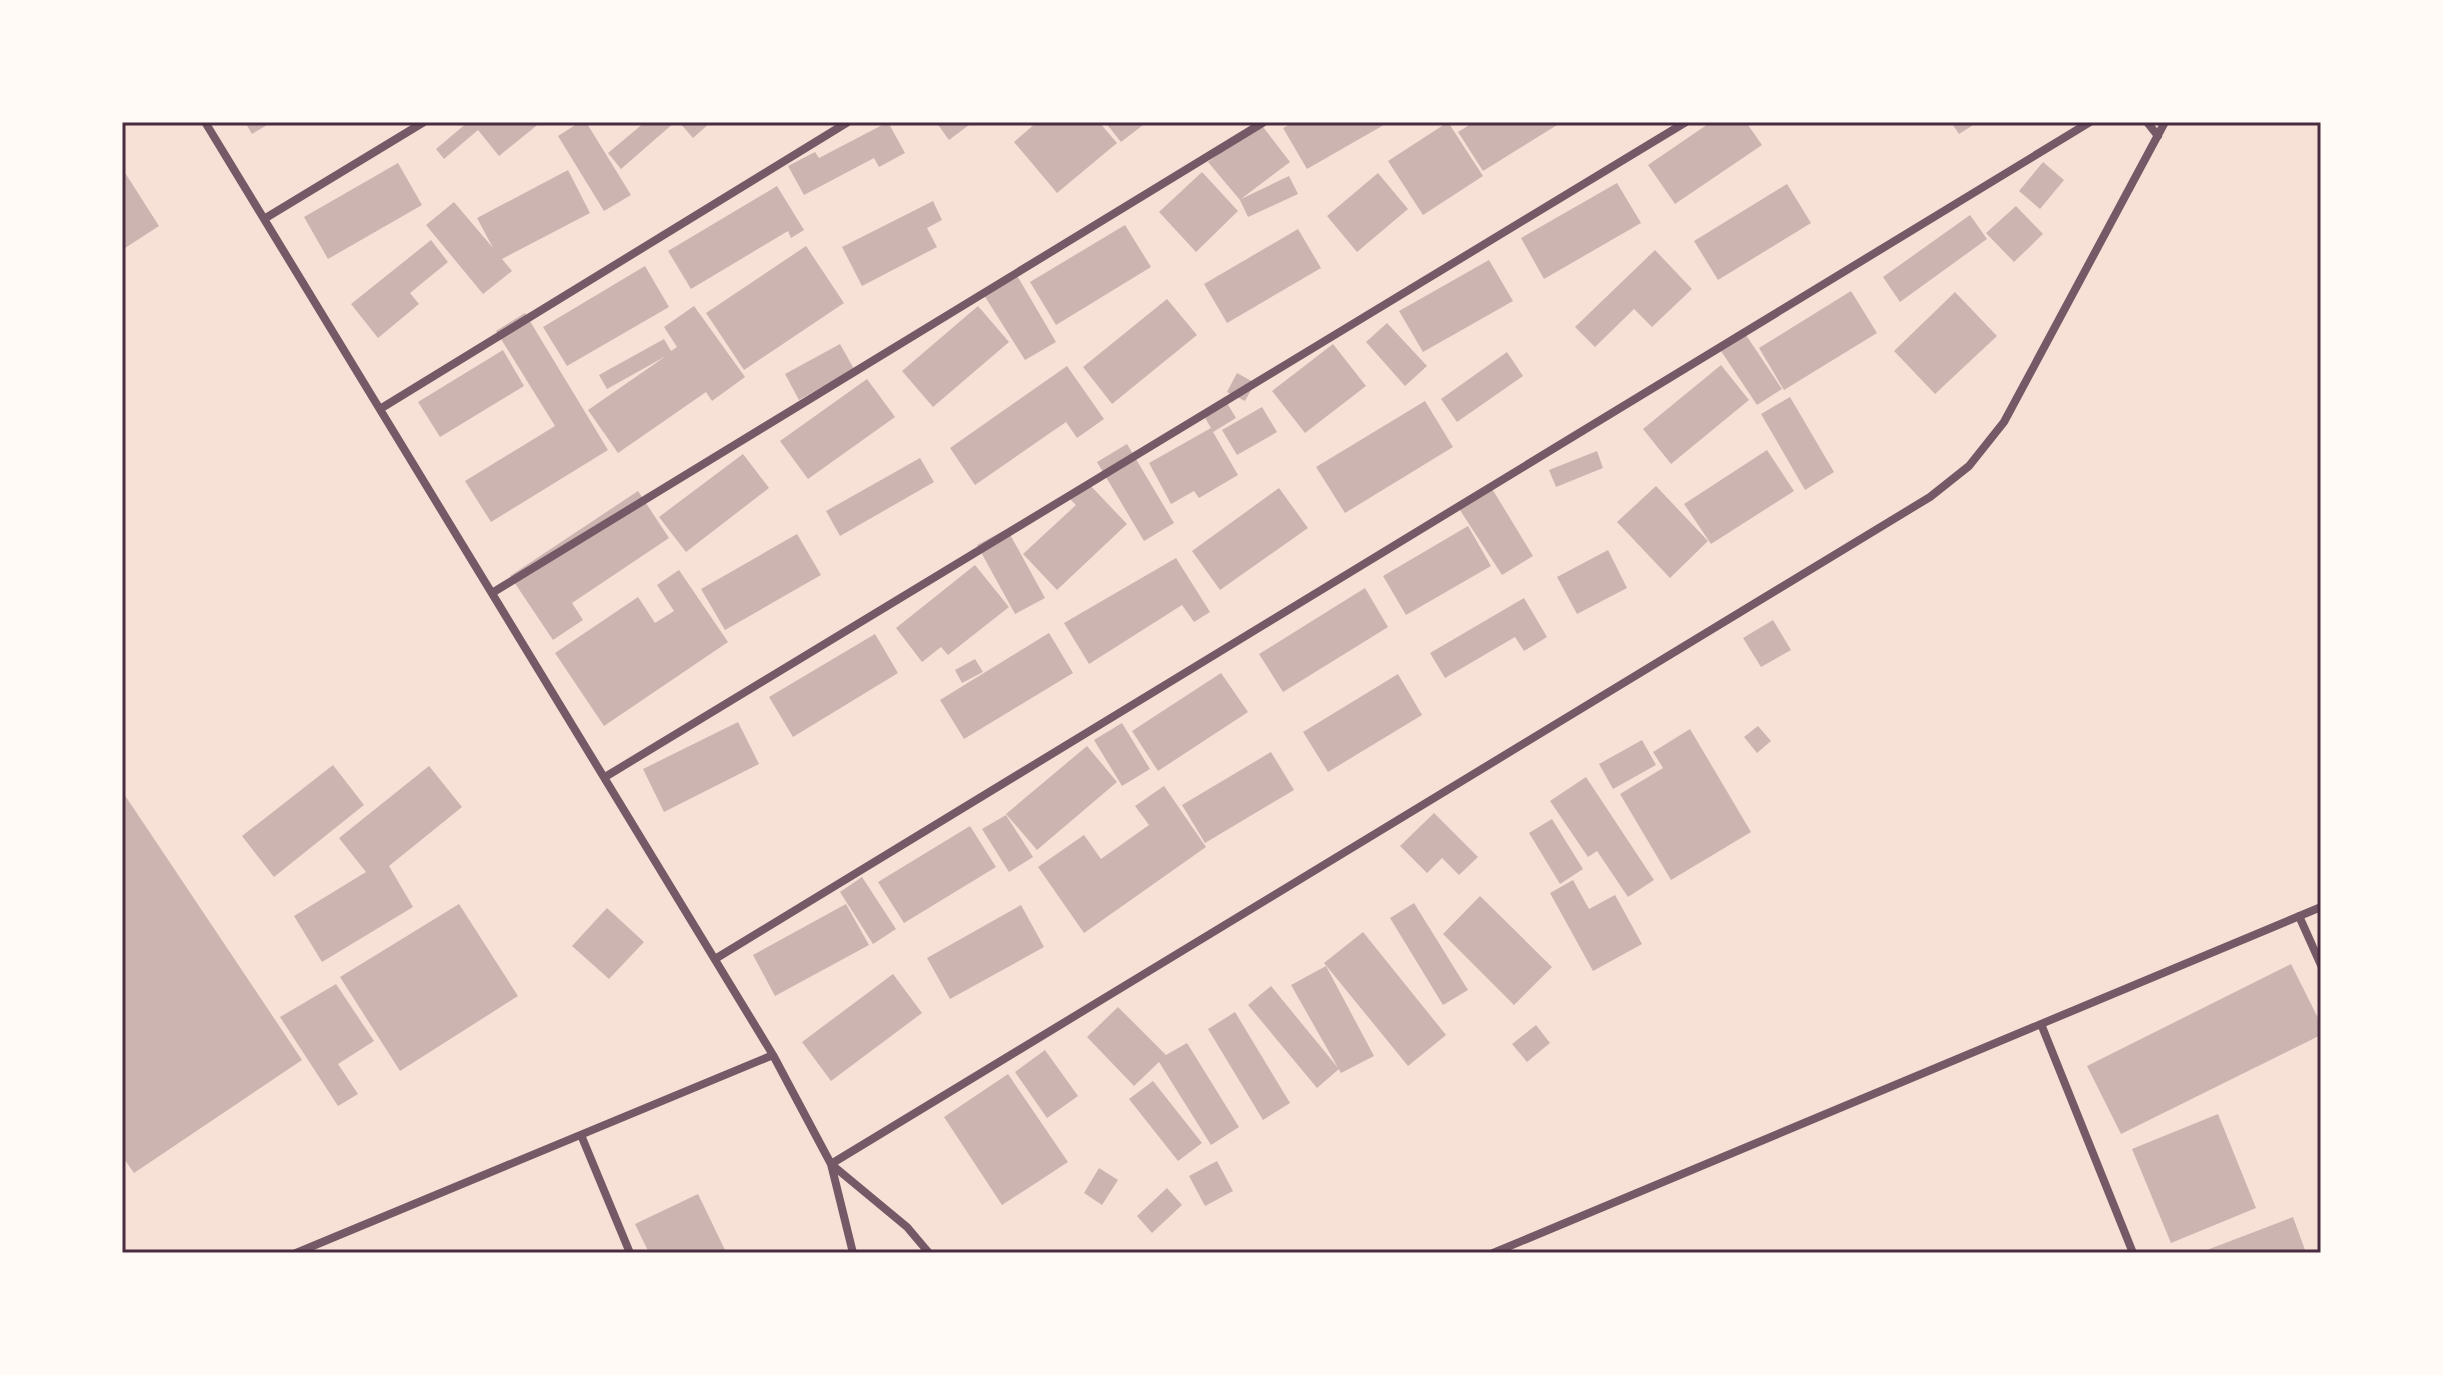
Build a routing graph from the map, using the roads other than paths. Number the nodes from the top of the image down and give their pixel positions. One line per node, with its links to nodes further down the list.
1 (205, 122): 10 (street)
2 (424, 122): 10 (street)
3 (848, 122): 11 (street)
4 (1264, 122): 12 (street)
5 (1686, 122): 13 (street)
6 (2090, 122): 16 (street)
7 (2147, 122): 9 (street)
8 (2165, 122): 9 (street)
9 (2158, 136): 21 (street)
10 (264, 219): 11 (street)
11 (380, 409): 12 (street)
12 (492, 593): 13 (street)
13 (605, 777): 16 (street)
14 (2321, 907): 15 (street)
15 (2299, 916): 17 (street); 18 (street)
16 (715, 959): 19 (street)
17 (2321, 965)
18 (2041, 1024): 26 (street); 27 (street)
19 (773, 1055): 20 (street); 21 (street)
20 (581, 1135): 22 (street); 23 (street)
21 (831, 1164): 24 (street); 25 (street)
22 (296, 1253)
23 (630, 1253)
24 (853, 1253)
25 (929, 1253)
26 (1493, 1253)
27 (2133, 1253)

